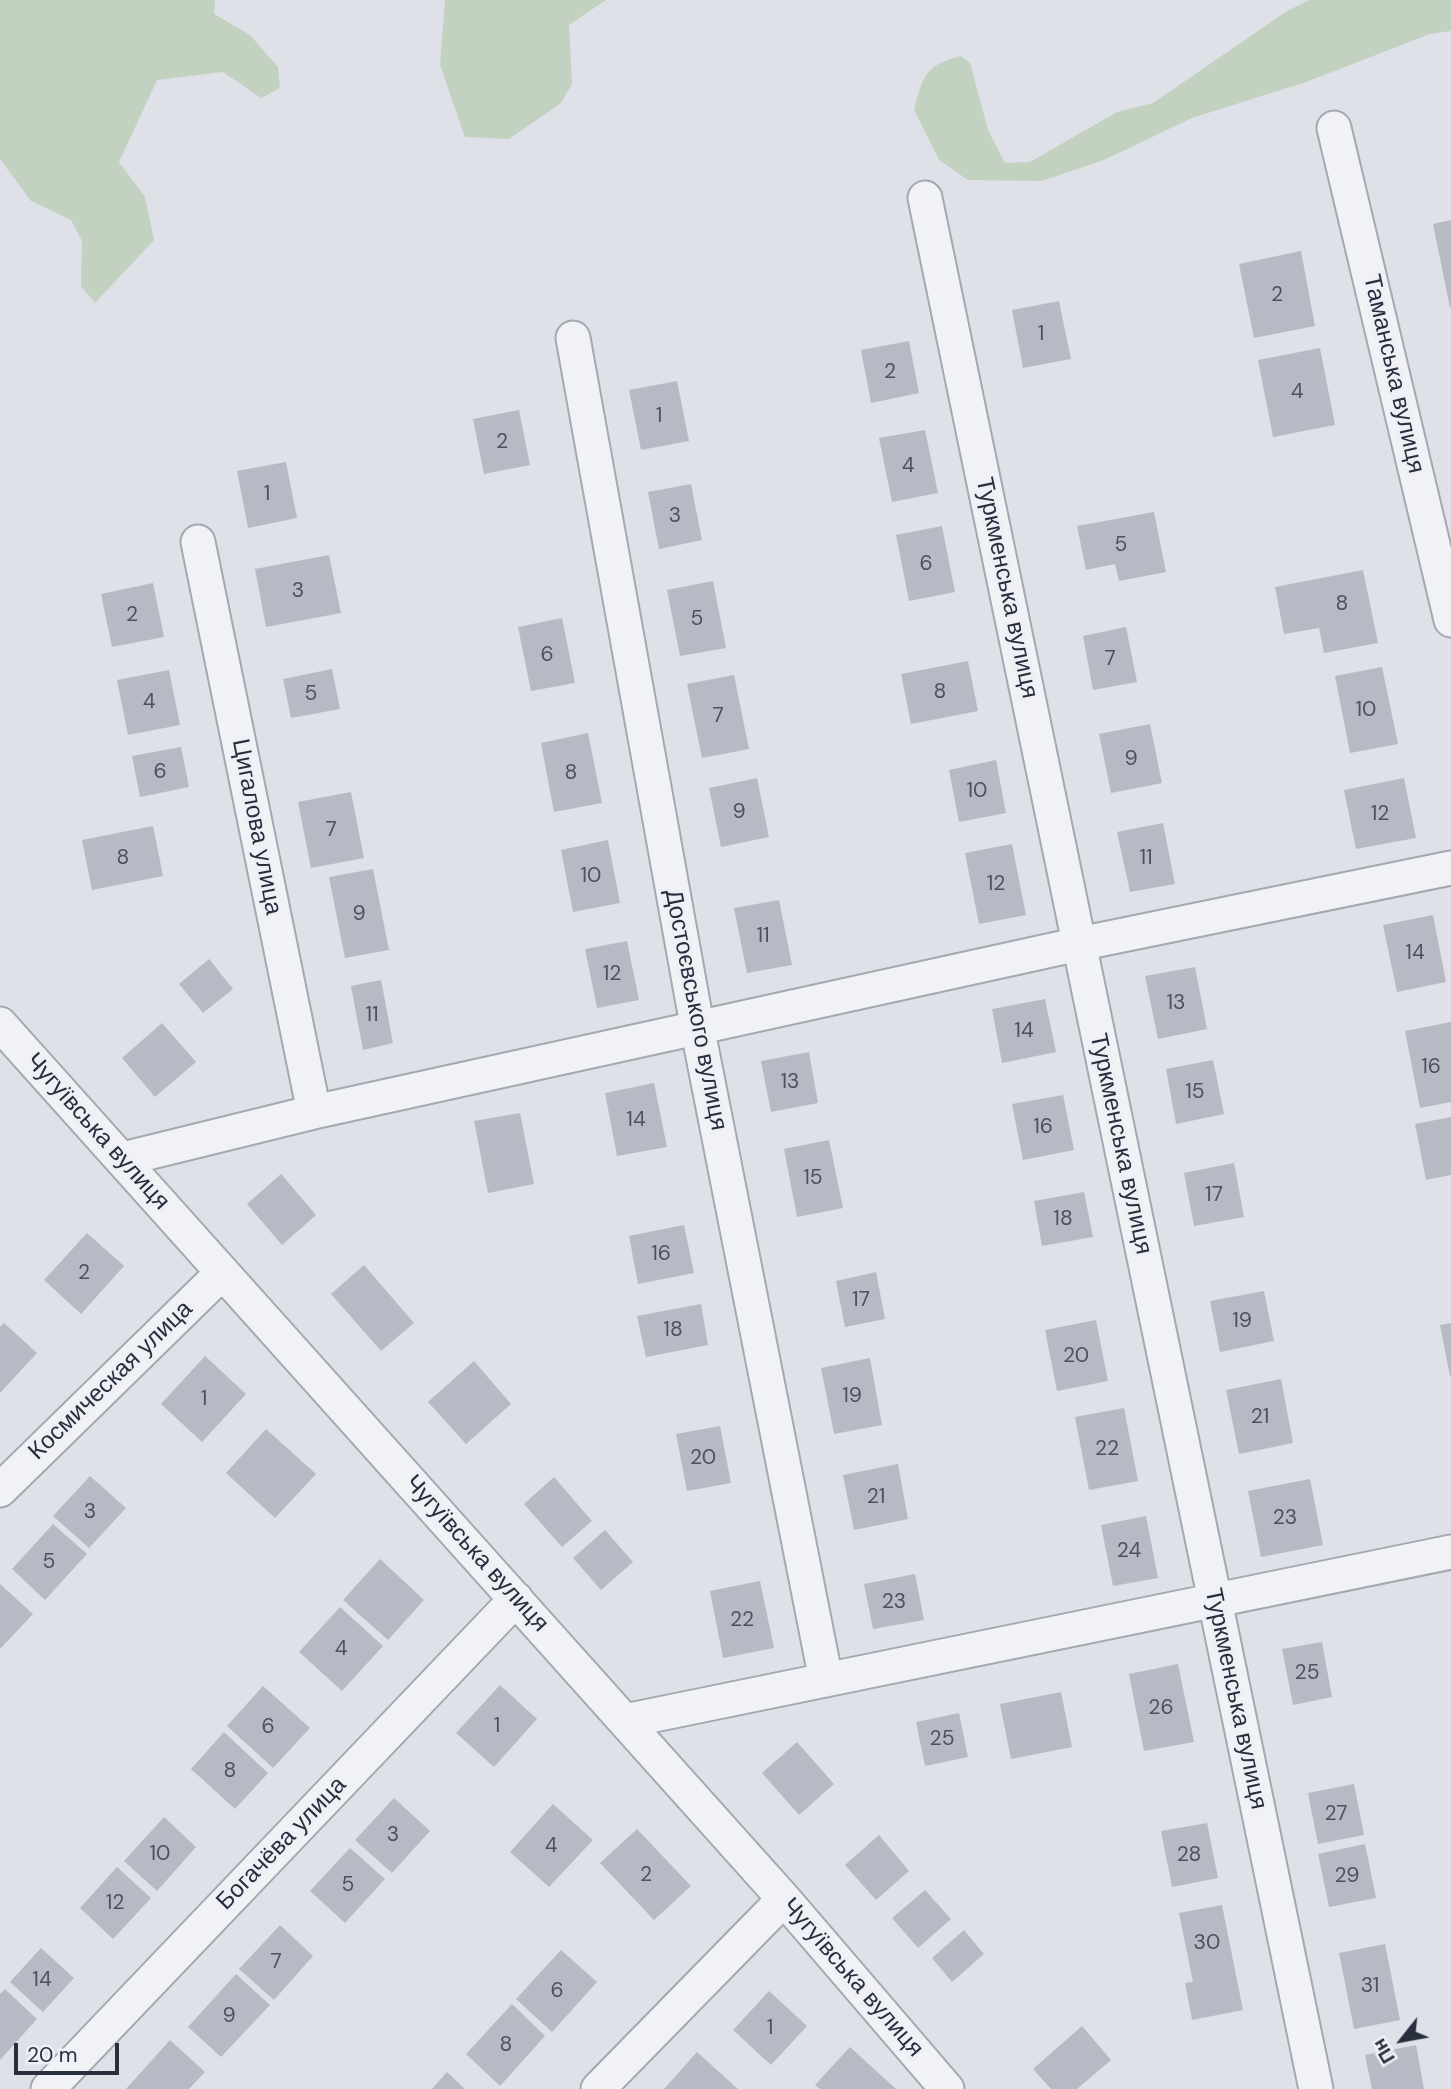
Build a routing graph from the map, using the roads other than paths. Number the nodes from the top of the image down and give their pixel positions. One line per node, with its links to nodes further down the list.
1 (1334, 128): 5 (street, Таманська вулиця)
2 (925, 198): 7 (street, Туркменська вулиця)
3 (573, 338): 9 (street, Достоєвського вулиця)
4 (198, 542): 10 (street, Цигалова улица)
5 (1451, 620)
6 (1451, 868): 7 (street)
7 (1079, 944): 9 (street); 16 (street, Туркменська вулиця)
8 (0, 1024): 11 (street, Чугуївська вулиця)
9 (698, 1031): 10 (street); 17 (street, Достоєвського вулиця)
10 (314, 1112): 11 (street)
11 (123, 1158): 12 (street, Чугуївська вулиця)
12 (222, 1273): 13 (street, Космическая улица); 15 (street, Чугуївська вулиця)
13 (0, 1490)
14 (1451, 1552): 16 (street)
15 (516, 1599): 18 (street, Чугуївська вулиця); 20 (street, Богачёва улица)
16 (1215, 1600): 17 (street); 23 (street, Туркменська вулиця)
17 (826, 1680): 18 (street)
18 (625, 1721): 19 (street, Чугуївська вулиця)
19 (784, 1899): 21 (street); 22 (street, Чугуївська вулиця)
20 (48, 2089)
21 (598, 2089)
22 (947, 2089)
23 (1316, 2089)

